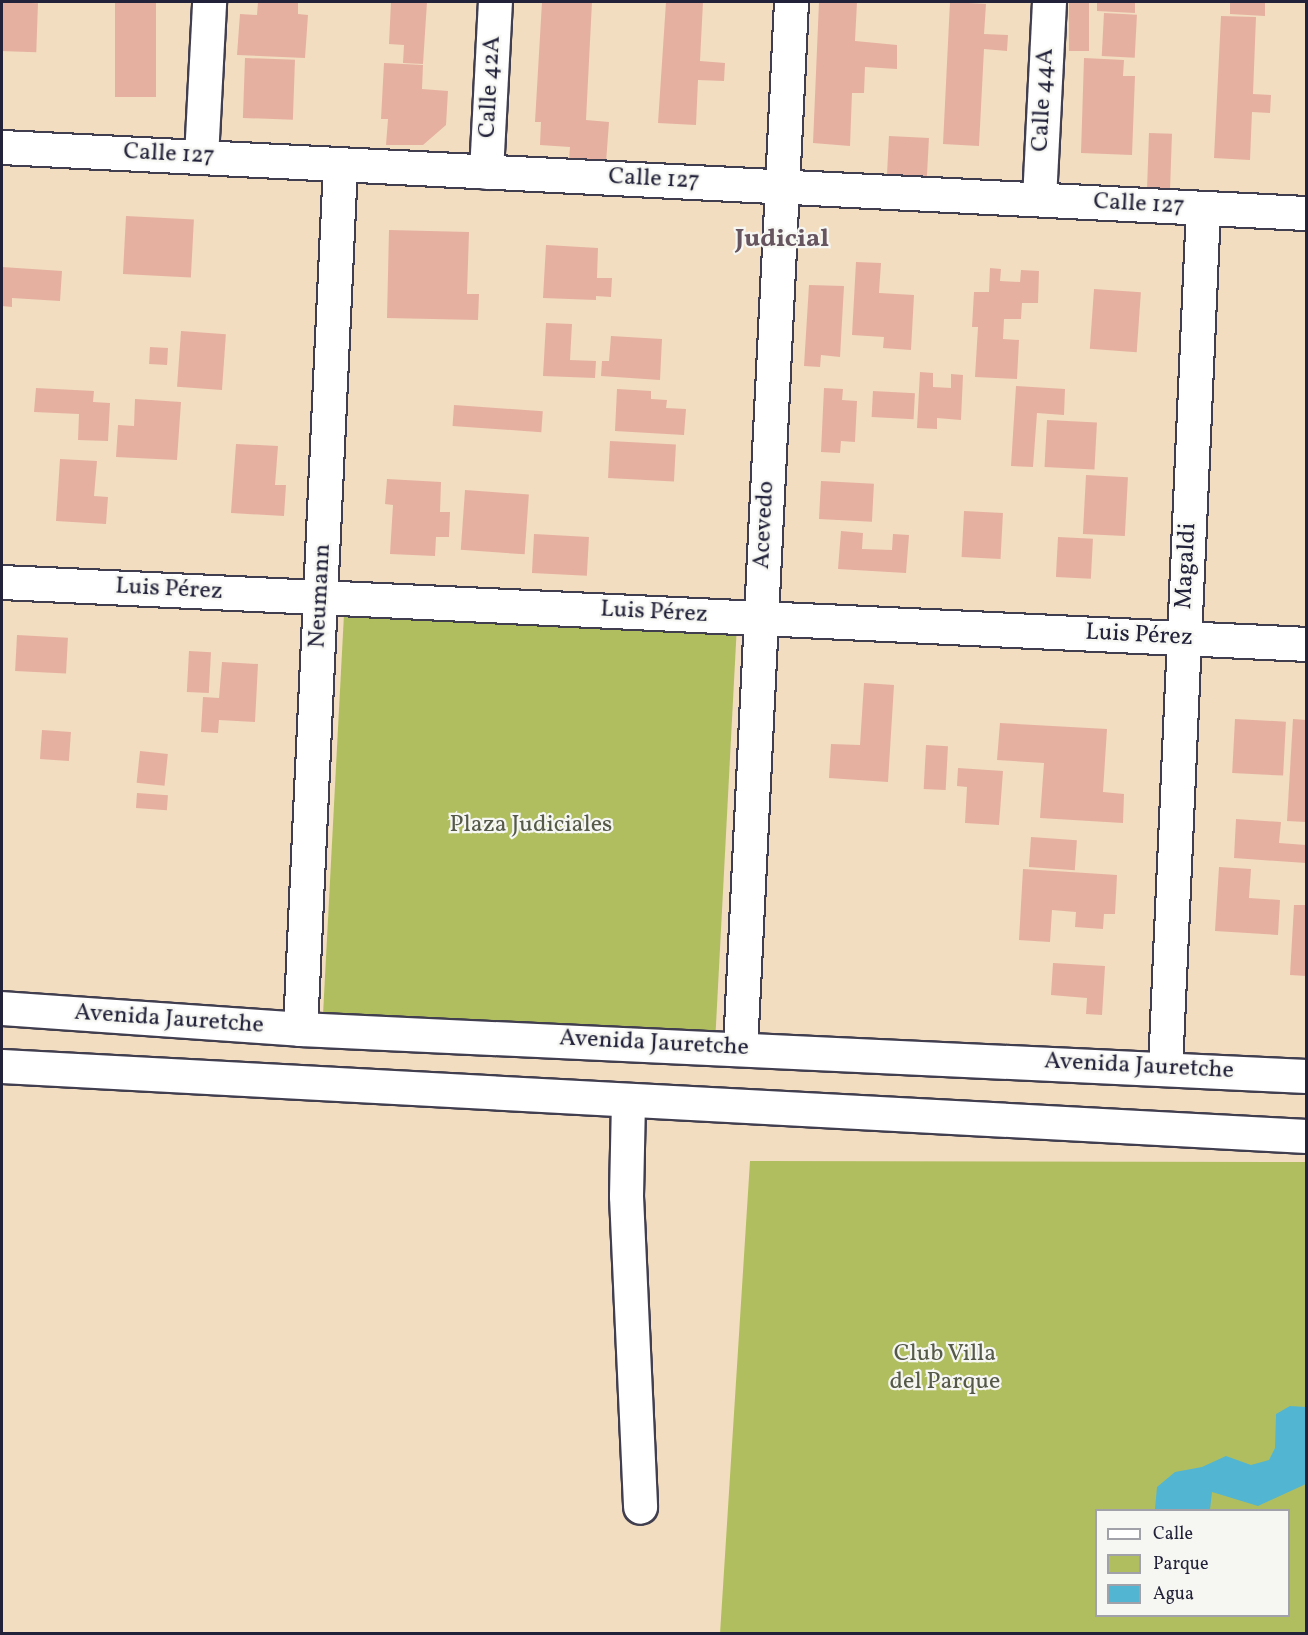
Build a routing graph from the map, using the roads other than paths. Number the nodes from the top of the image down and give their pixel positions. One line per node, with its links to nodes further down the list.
1 (209, 2): 6 (street)
2 (495, 2): 8 (street, Calle 42A)
3 (791, 2): 9 (street, Acevedo)
4 (1049, 2): 10 (street, Calle 44A)
5 (2, 147): 6 (street, Calle 127)
6 (201, 157): 7 (street, Calle 127)
7 (340, 164): 8 (street, Calle 127); 14 (street, Neumann)
8 (486, 172): 9 (street, Calle 127)
9 (783, 187): 10 (street, Calle 127); 15 (street, Acevedo)
10 (1039, 200): 11 (street, Calle 127)
11 (1203, 208): 12 (street, Calle 127); 16 (street, Magaldi)
12 (1306, 213)
13 (2, 582): 14 (street, Luis Pérez)
14 (320, 597): 15 (street, Luis Pérez); 19 (street, Neumann)
15 (760, 618): 16 (street, Luis Pérez); 20 (street, Acevedo)
16 (1184, 638): 17 (street, Luis Pérez); 22 (street, Magaldi)
17 (1306, 644)
18 (2, 1008): 19 (street, Avenida Jauretche)
19 (300, 1029): 20 (street, Avenida Jauretche)
20 (740, 1048): 22 (street, Avenida Jauretche)
21 (2, 1066): 24 (street)
22 (1165, 1068): 23 (street, Avenida Jauretche)
23 (1306, 1076)
24 (628, 1100): 25 (street); 26 (street)
25 (1306, 1136)
26 (640, 1507)

